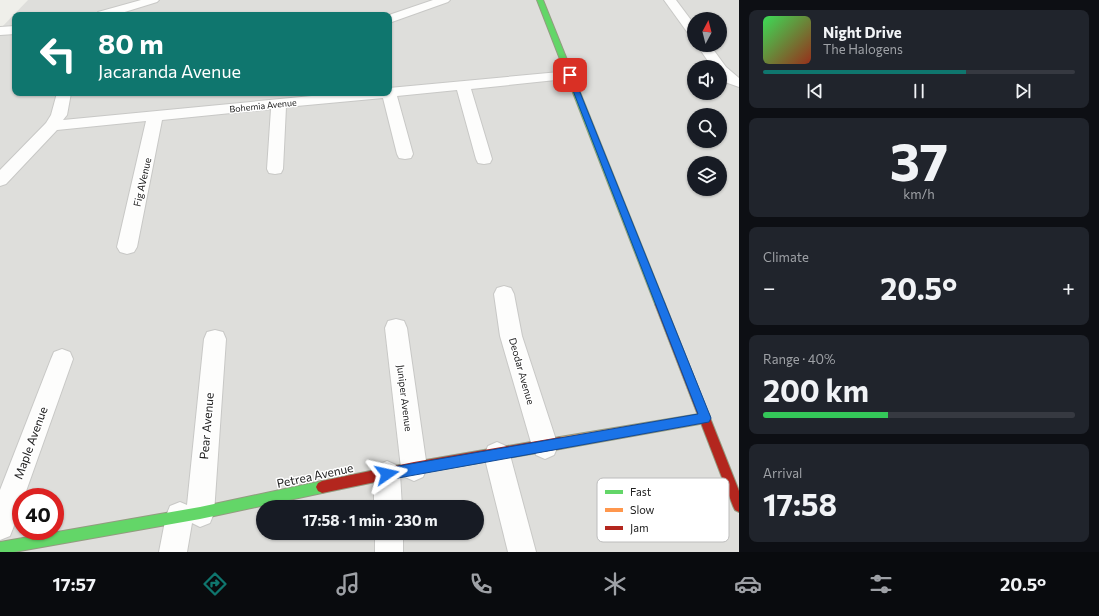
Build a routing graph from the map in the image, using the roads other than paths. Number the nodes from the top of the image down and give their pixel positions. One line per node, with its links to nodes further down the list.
1 (153, 0): 5 (street)
2 (444, 0): 6 (street)
3 (540, 0): 10 (street)
4 (670, 0): 7 (street)
5 (112, 12)
6 (392, 18)
7 (687, 23)
8 (12, 30): 9 (street)
9 (0, 31)
10 (570, 75): 13 (street, Bohemia Avenue); 30 (street)
11 (727, 76): 12 (street)
12 (739, 84)
13 (463, 86): 14 (street, Bohemia Avenue); 22 (street)
14 (392, 93)
15 (63, 96): 20 (street)
16 (346, 96): 18 (street, Bohemia Avenue)
17 (390, 96): 21 (street)
18 (273, 101): 19 (street, Bohemia Avenue); 23 (street)
19 (155, 116): 20 (street, Bohemia Avenue); 25 (street, Fig AVenue)
20 (52, 126): 24 (street)
21 (405, 154)
22 (484, 159)
23 (275, 169)
24 (0, 180)
25 (126, 247)
26 (504, 294): 31 (street, Deodar Avenue)
27 (396, 328): 33 (street, Juniper Avenue)
28 (215, 339): 39 (street, Pear Avenue)
29 (62, 359): 40 (street, Maple Avenue)
30 (705, 418): 31 (street, Petrea Avenue); 35 (street)
31 (545, 446): 32 (street, Petrea Avenue)
32 (497, 454): 33 (street, Petrea Avenue); 45 (street)
33 (414, 468): 34 (street, Petrea Avenue)
34 (387, 474): 37 (street); 39 (street, Petrea Avenue)
35 (728, 478)
36 (729, 480): 38 (street)
37 (388, 500)
38 (739, 506)
39 (190, 514): 42 (street, Petrea Avenue); 43 (street, Pear Avenue)
40 (0, 526)
41 (389, 540): 44 (street)
42 (0, 548)
43 (173, 552)
44 (390, 552)
45 (522, 552)

